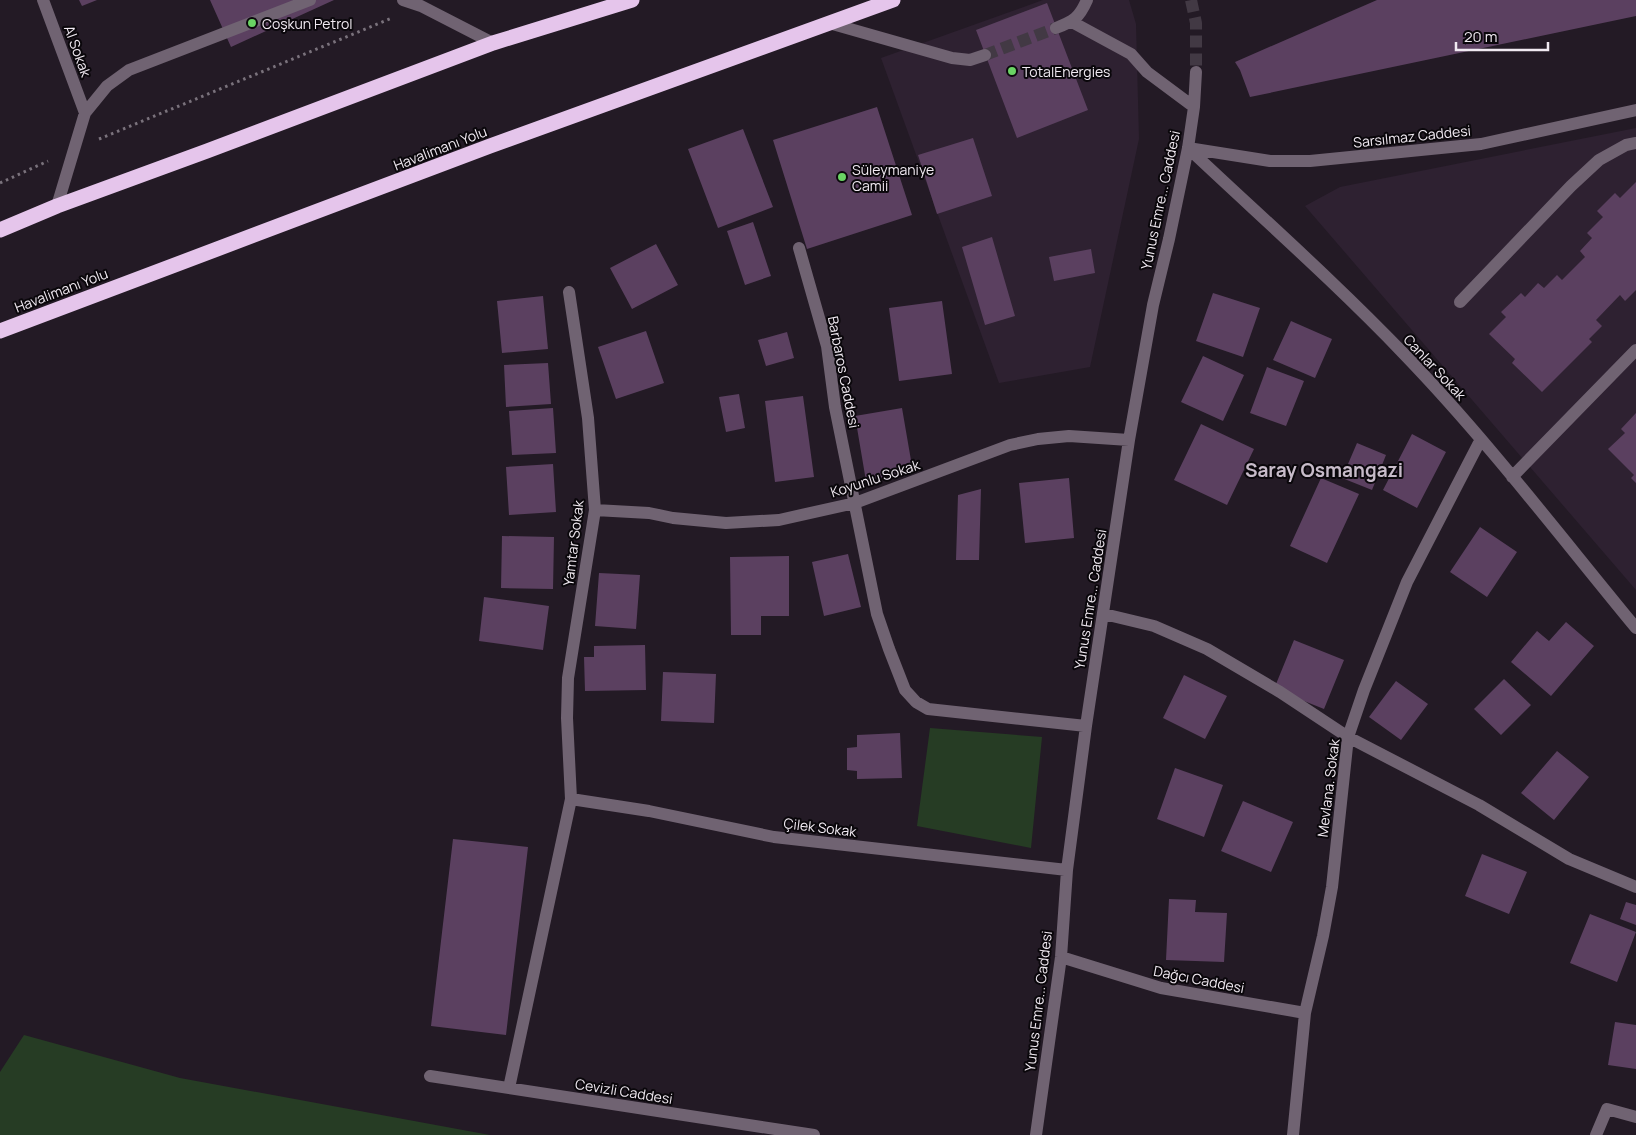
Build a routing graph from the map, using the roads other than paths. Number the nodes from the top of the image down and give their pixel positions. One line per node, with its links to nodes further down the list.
1 (43, 0): 15 (street, Al Sokak)
2 (310, 0): 15 (street)
3 (403, 0): 10 (street)
4 (632, 0): 10 (highway)
5 (893, 0): 8 (highway, Havalimanı Yolu)
6 (1086, 0): 7 (street)
7 (1072, 22): 9 (street); 13 (street)
8 (829, 23): 11 (street); 23 (highway, Havalimanı Yolu)
9 (1056, 28)
10 (493, 43): 18 (highway)
11 (985, 55)
12 (1196, 72): 13 (street, Yunus Emre... Caddesi)
13 (1194, 107): 17 (street, Yunus Emre... Caddesi)
14 (1636, 110): 17 (street, Sarsılmaz Caddesi)
15 (84, 113): 18 (street)
16 (1636, 143): 22 (street)
17 (1188, 148): 25 (street, Canlar Sokak); 26 (street, Yunus Emre... Caddesi)
18 (57, 206): 19 (highway)
19 (0, 230)
20 (800, 248): 28 (street, Barbaros Caddesi)
21 (569, 292): 29 (street, Yamtar Sokak)
22 (1460, 302)
23 (0, 331)
24 (1636, 350): 27 (street)
25 (1481, 439): 27 (street, Canlar Sokak); 33 (street, Mevlana. Sokak)
26 (1130, 440): 28 (street, Koyunlu Sokak); 30 (street, Yunus Emre... Caddesi)
27 (1512, 477): 31 (street, Canlar Sokak)
28 (855, 503): 29 (street, Koyunlu Sokak); 32 (street, Barbaros Caddesi)
29 (595, 510): 34 (street, Yamtar Sokak)
30 (1104, 614): 32 (street, Yunus Emre... Caddesi); 33 (street)
31 (1636, 628)
32 (1086, 726): 35 (street, Yunus Emre... Caddesi)
33 (1348, 737): 36 (street); 38 (street, Mevlana. Sokak)
34 (571, 799): 35 (street, Çilek Sokak); 40 (street, Yamtar Sokak)
35 (1067, 870): 37 (street, Yunus Emre... Caddesi)
36 (1636, 887)
37 (1061, 957): 38 (street, Dağcı Caddesi); 43 (street, Yunus Emre... Caddesi)
38 (1305, 1013): 44 (street, Mevlana. Sokak)
39 (430, 1076): 40 (street, Cevizli Caddesi)
40 (509, 1088): 42 (street, Cevizli Caddesi)
41 (1636, 1117): 45 (street)
42 (814, 1135)
43 (1036, 1135)
44 (1293, 1135)
45 (1596, 1135)

